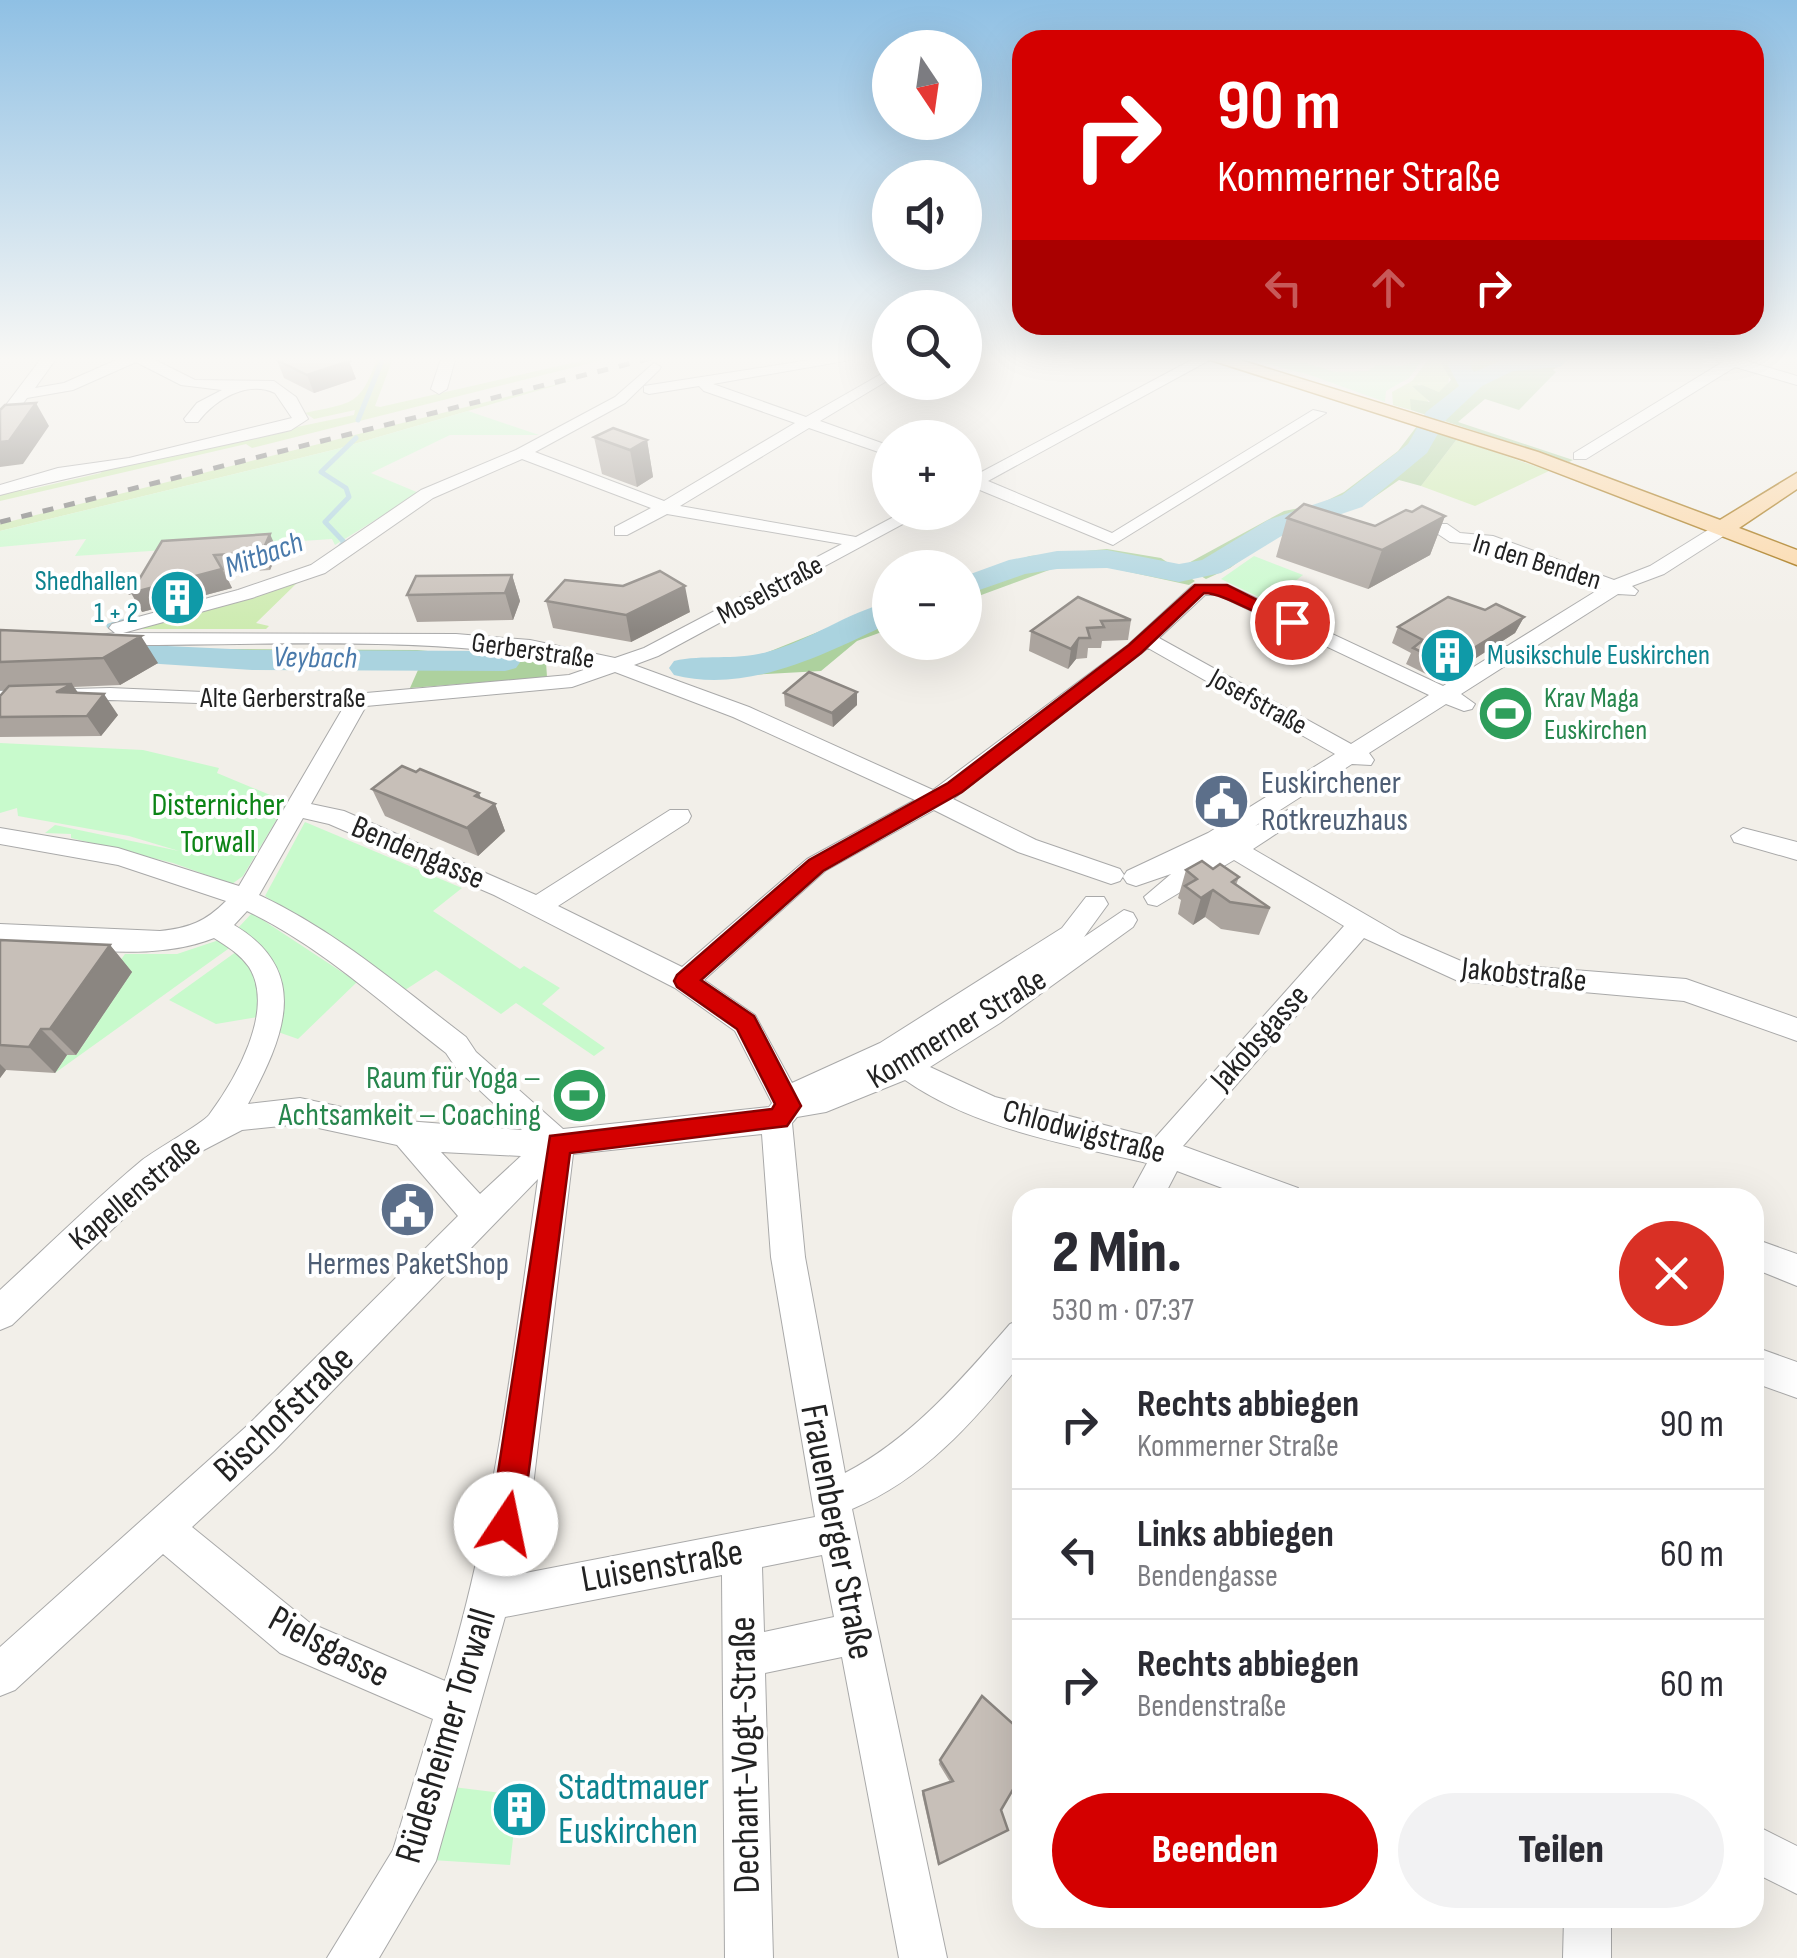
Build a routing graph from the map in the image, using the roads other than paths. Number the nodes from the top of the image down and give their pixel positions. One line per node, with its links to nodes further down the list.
1 (198, 447): 13 (street)
2 (531, 447): 9 (street)
3 (765, 447): 17 (street)
4 (1035, 447): 12 (street)
5 (1263, 447): 15 (street)
6 (1531, 447): 11 (main road)
7 (1570, 447): 11 (street)
8 (1596, 447): 11 (street)
9 (522, 452): 17 (street); 25 (street)
10 (54, 453): 13 (street)
11 (1579, 458): 19 (main road)
12 (982, 475)
13 (46, 476): 16 (street)
14 (1797, 480): 19 (main road, Kommerner Straße)
15 (982, 487)
16 (0, 490)
17 (665, 508): 20 (street); 22 (street)
18 (1441, 528): 24 (street, In den Benden)
19 (1722, 528): 23 (main road); 24 (street, Kommerner Straße)
20 (620, 530)
21 (884, 530): 22 (street, Moselstraße)
22 (858, 544): 28 (street, Moselstraße)
23 (1797, 558)
24 (1625, 590): 31 (street, Kommerner Straße)
25 (118, 628)
26 (77, 639): 28 (street, Gerberstraße)
27 (1146, 639): 31 (street); 32 (street, Josefstraße); 33 (street)
28 (622, 666): 30 (street, Alte Gerberstraße); 33 (street, Gerberstraße)
29 (0, 697): 30 (street, Alte Gerberstraße)
30 (359, 700): 34 (street)
31 (1454, 700): 32 (street, Kommerner Straße)
32 (1362, 760): 38 (street, Kommerner Straße)
33 (936, 800): 40 (street, Gerberstraße); 48 (street)
34 (297, 810): 42 (street); 43 (street, Bendengasse)
35 (679, 816): 43 (street)
36 (0, 836): 42 (street)
37 (1743, 836): 39 (street)
38 (1226, 845): 40 (street, Kommerner Straße); 41 (street, Kommerner Straße); 45 (street, Jakobstraße)
39 (1797, 851)
40 (1109, 887): 41 (street); 44 (street); 50 (street, Kommerner Straße)
41 (1158, 898): 44 (street, Kommerner Straße)
42 (244, 900): 46 (street); 54 (street)
43 (534, 908): 48 (street, Bendengasse)
44 (1124, 920): 50 (street, Kommerner Straße)
45 (1361, 924): 49 (street, Jakobstraße); 55 (street, Jakobsgasse)
46 (216, 927): 47 (street); 52 (street)
47 (0, 934)
48 (685, 981): 51 (street, Bendengasse)
49 (1797, 1030)
50 (897, 1059): 51 (street, Kommerner Straße); 55 (street, Chlodwigstraße)
51 (784, 1112): 54 (street, Kommerner Straße); 65 (street, Frauenberger Straße)
52 (220, 1124): 53 (street, Kapellenstraße); 61 (street, Kapellenstraße)
53 (406, 1134): 54 (street, Kapellenstraße); 58 (street)
54 (559, 1144): 58 (street, Bischofstraße); 68 (street, Rüdesheimer Torwall)
55 (1164, 1155): 56 (street, Jakobsgasse); 57 (street, Chlodwigstraße)
56 (1152, 1188)
57 (1258, 1188)
58 (480, 1218): 66 (street, Bischofstraße)
59 (1764, 1257): 60 (street)
60 (1797, 1270)
61 (0, 1312)
62 (1012, 1347): 65 (street, Luisenstraße)
63 (1764, 1368): 64 (street)
64 (1797, 1380)
65 (832, 1516): 67 (street, Luisenstraße); 69 (street, Frauenberger Straße)
66 (163, 1528): 71 (street, Bischofstraße); 72 (street, Pielsgasse)
67 (742, 1552): 68 (street, Luisenstraße); 70 (street, Dechant-Vogt-Straße)
68 (490, 1600): 72 (street, Rüdesheimer Torwall)
69 (856, 1633): 70 (street); 78 (street, Frauenberger Straße)
70 (743, 1658): 77 (street, Dechant-Vogt-Straße)
71 (0, 1675)
72 (460, 1709): 76 (street, Rüdesheimer Torwall)
73 (1764, 1853): 74 (street)
74 (1797, 1871)
75 (1588, 1928): 79 (street)
76 (351, 1958)
77 (749, 1958)
78 (922, 1958)
79 (1587, 1958)

